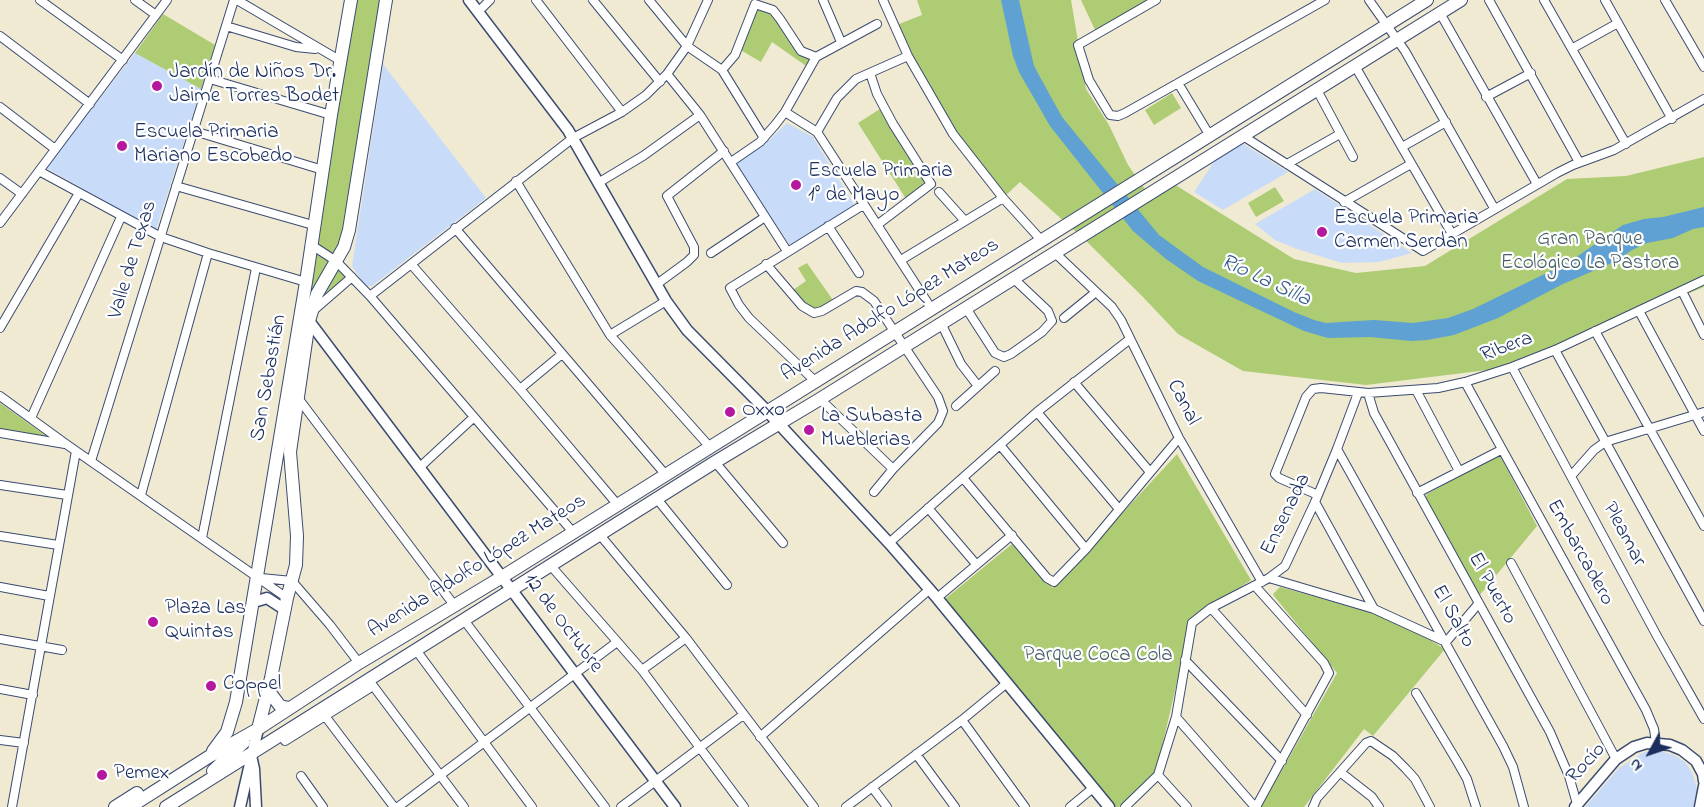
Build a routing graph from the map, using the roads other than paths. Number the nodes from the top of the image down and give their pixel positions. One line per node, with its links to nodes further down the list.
1 (40, 0): 40 (street)
2 (135, 0): 27 (street)
3 (168, 0): 27 (street)
4 (236, 0): 30 (street, Valle de Texas); 37 (street)
5 (351, 0): 41 (main road, San Sebastián)
6 (386, 0): 108 (main road, San Sebastián)
7 (469, 0): 25 (street)
8 (489, 0): 25 (street)
9 (536, 0): 56 (street)
10 (593, 0): 49 (street)
11 (649, 0): 24 (street)
12 (708, 0): 35 (street)
13 (823, 0): 34 (street)
14 (883, 0): 38 (street)
15 (1155, 0): 50 (street)
16 (1325, 0): 50 (street)
17 (1369, 0): 31 (street)
18 (1428, 0): 31 (main road, Avenida Adolfo López Mateos)
19 (1461, 0): 26 (main road, Avenida Adolfo López Mateos)
20 (1489, 0): 46 (street)
21 (1544, 0): 36 (street)
22 (1605, 0): 28 (street)
23 (1665, 0): 43 (street)
24 (657, 4): 35 (street)
25 (478, 12): 67 (street)
26 (1440, 14): 33 (main road, Avenida Adolfo López Mateos); 52 (street)
27 (156, 15): 40 (street)
28 (1618, 23): 36 (street); 60 (street)
29 (877, 24): 34 (street)
30 (226, 26): 37 (street); 48 (street, Valle de Texas)
31 (1386, 26): 33 (street); 65 (main road, Avenida Adolfo López Mateos)
32 (0, 36): 54 (street)
33 (1396, 40): 42 (main road, Avenida Adolfo López Mateos); 61 (street)
34 (842, 42): 39 (street)
35 (687, 46): 44 (street); 47 (street)
36 (1573, 48): 69 (street)
37 (319, 49): 41 (street)
38 (909, 56): 45 (street); 88 (street)
39 (816, 57): 44 (street); 57 (street)
40 (123, 60): 54 (street)
41 (341, 61): 58 (main road, San Sebastián)
42 (1355, 66): 51 (main road, Avenida Adolfo López Mateos); 70 (street)
43 (1704, 67)
44 (722, 70): 68 (street)
45 (870, 73): 63 (street); 97 (street)
46 (1531, 73): 52 (street); 75 (street)
47 (667, 74): 49 (street); 59 (street)
48 (210, 79): 58 (street); 62 (street, Valle de Texas)
49 (660, 82): 56 (street)
50 (1178, 83): 65 (street)
51 (1317, 90): 64 (street); 66 (main road, Avenida Adolfo López Mateos)
52 (1486, 97): 83 (street)
53 (1704, 99): 60 (street)
54 (90, 104): 71 (street)
55 (0, 107): 71 (street)
56 (622, 112): 67 (street)
57 (785, 112): 63 (street); 68 (street)
58 (330, 115): 78 (main road, San Sebastián)
59 (700, 116): 72 (street); 82 (street)
60 (1672, 118): 69 (street)
61 (1446, 122): 70 (street); 91 (street)
62 (194, 131): 78 (street); 84 (street, Valle de Texas)
63 (817, 132): 90 (street)
64 (1340, 134): 73 (street); 77 (street)
65 (1210, 135): 102 (main road, Avenida Adolfo López Mateos)
66 (1243, 136): 77 (street); 104 (main road, Avenida Adolfo López Mateos)
67 (573, 138): 81 (street); 82 (street)
68 (764, 138): 74 (street)
69 (1626, 144): 75 (street)
70 (1402, 147): 76 (street)
71 (55, 149): 79 (street)
72 (724, 151): 74 (street); 118 (street)
73 (1353, 157)
74 (731, 162): 93 (street)
75 (1580, 162): 83 (street)
76 (1411, 164): 89 (street); 100 (street)
77 (1287, 165): 89 (street)
78 (323, 170): 96 (main road, San Sebastián)
79 (39, 171): 86 (street); 87 (street)
80 (0, 178): 87 (street)
81 (516, 181): 99 (street); 133 (street)
82 (598, 183): 118 (street)
83 (1537, 184): 91 (street)
84 (176, 186): 96 (street); 101 (street, Valle de Texas)
85 (939, 192): 94 (street)
86 (79, 193): 92 (street); 129 (street)
87 (22, 194): 95 (street)
88 (1003, 198): 94 (street); 102 (street)
89 (1344, 202): 100 (street)
90 (863, 205): 97 (street); 98 (street)
91 (1494, 208): 100 (street)
92 (121, 217): 101 (street); 157 (street)
93 (765, 217): 105 (street); 106 (street)
94 (965, 221): 109 (street)
95 (0, 223)
96 (313, 225): 103 (main road, San Sebastián)
97 (876, 225): 109 (street)
98 (828, 226): 105 (street); 113 (street)
99 (455, 228): 110 (street); 137 (street)
100 (1452, 234)
101 (160, 237): 107 (street); 170 (street, Valle de Texas)
102 (1042, 241): 123 (main road, Avenida Adolfo López Mateos)
103 (310, 244): 108 (street); 117 (main road, San Sebastián)
104 (1058, 250): 115 (main road, Avenida Adolfo López Mateos); 120 (street, Canal)
105 (787, 251): 111 (street)
106 (711, 253)
107 (208, 254): 112 (street); 183 (street)
108 (336, 261): 114 (street); 126 (main road, San Sebastián)
109 (901, 261): 123 (street)
110 (411, 264): 121 (street); 144 (street)
111 (766, 264): 131 (street); 140 (street)
112 (256, 268): 117 (street); 194 (street)
113 (859, 273)
114 (352, 277): 121 (street); 126 (street)
115 (1013, 278): 124 (main road, Avenida Adolfo López Mateos); 124 (street)
116 (1704, 280): 119 (street, Ribera)
117 (306, 282): 203 (main road, San Sebastián)
118 (657, 284): 122 (street)
119 (1682, 291): 125 (street, Ribera); 132 (street)
120 (1096, 292): 127 (street); 134 (street, Canal)
121 (370, 296): 156 (street)
122 (666, 301): 133 (street); 152 (street)
123 (931, 308): 131 (main road, Avenida Adolfo López Mateos)
124 (966, 308): 128 (main road, Avenida Adolfo López Mateos)
125 (1639, 311): 130 (street, Ribera); 155 (street)
126 (310, 317): 149 (main road, San Sebastián); 172 (street, 12 de Octubre)
127 (1064, 318)
128 (941, 323): 135 (main road, Avenida Adolfo López Mateos); 143 (street)
129 (0, 328)
130 (1595, 331): 136 (street, Ribera); 159 (street)
131 (895, 332): 135 (street); 140 (main road, Avenida Adolfo López Mateos)
132 (1704, 334)
133 (610, 335): 166 (street)
134 (1130, 339): 141 (street); 162 (street, Canal)
135 (904, 345): 150 (main road, Avenida Adolfo López Mateos); 173 (street)
136 (1555, 350): 138 (street, Ribera); 163 (street)
137 (562, 354): 144 (street); 176 (street)
138 (1512, 367): 142 (street, Ribera); 177 (street, Pleamar)
139 (995, 371): 143 (street)
140 (815, 381): 152 (main road, Avenida Adolfo López Mateos)
141 (1074, 382): 153 (street); 175 (street)
142 (1465, 382): 145 (street, Ribera); 168 (street, Embarcadero)
143 (978, 386): 151 (street)
144 (520, 389): 186 (street)
145 (1416, 390): 147 (street, Ribera); 174 (street)
146 (1358, 393): 147 (street, Ribera); 167 (street, Ensenada); 184 (street, Ribera)
147 (1368, 393): 181 (street, El Puerto)
148 (0, 396): 157 (street)
149 (298, 398): 204 (main road, San Sebastián); 214 (street)
150 (820, 399): 158 (main road, Avenida Adolfo López Mateos); 173 (street)
151 (956, 406)
152 (767, 411): 158 (street); 166 (main road, Avenida Adolfo López Mateos)
153 (1037, 412): 165 (street); 188 (street)
154 (1704, 412): 155 (street)
155 (1695, 414): 159 (street); 160 (street)
156 (474, 417): 172 (street); 190 (street)
157 (31, 418): 164 (street)
158 (779, 424): 171 (main road, Avenida Adolfo López Mateos); 196 (street)
159 (1649, 427): 163 (street); 189 (street)
160 (1704, 432)
161 (0, 433): 164 (street)
162 (1179, 438): 175 (street); 205 (street, Canal)
163 (1605, 442): 177 (street); 218 (street)
164 (66, 444): 169 (street)
165 (1000, 445): 178 (street); 198 (street)
166 (709, 446): 176 (main road, Avenida Adolfo López Mateos)
167 (1337, 449): 184 (street, Ensenada); 222 (street, El Salto)
168 (1501, 450): 174 (street); 250 (street, Embarcadero)
169 (76, 451): 170 (street); 182 (street)
170 (91, 461): 183 (street)
171 (715, 462): 185 (main road, Avenida Adolfo López Mateos); 195 (street)
172 (420, 467): 202 (street, 12 de Octubre)
173 (893, 469): 180 (street)
174 (1459, 471): 181 (street)
175 (1150, 472): 188 (street)
176 (665, 474): 186 (main road, Avenida Adolfo López Mateos)
177 (1570, 476): 242 (street, Pleamar)
178 (963, 478): 187 (street); 192 (street)
179 (0, 485): 182 (street)
180 (874, 492)
181 (1417, 493): 212 (street, El Puerto)
182 (67, 495): 197 (street)
183 (141, 495): 194 (street)
184 (1317, 498): 205 (street, Ensenada); 216 (street)
185 (657, 499): 191 (main road, Avenida Adolfo López Mateos); 206 (street)
186 (617, 504): 190 (main road, Avenida Adolfo López Mateos)
187 (928, 508): 196 (street); 200 (street)
188 (1119, 509): 198 (street)
189 (1704, 526)
190 (572, 531): 202 (main road, Avenida Adolfo López Mateos)
191 (600, 535): 201 (main road, Avenida Adolfo López Mateos); 219 (street)
192 (1012, 535): 198 (street); 200 (street)
193 (0, 536): 197 (street)
194 (202, 538): 203 (street)
195 (783, 543)
196 (889, 543): 209 (street)
197 (58, 545): 210 (street)
198 (1086, 549)
199 (1511, 563): 256 (street)
200 (976, 564): 209 (street)
201 (551, 566): 208 (main road, Avenida Adolfo López Mateos); 221 (street)
202 (502, 577): 208 (street, 12 de Octubre); 214 (main road, Avenida Adolfo López Mateos)
203 (257, 578): 204 (street); 211 (main road, San Sebastián); 213 (street)
204 (292, 581): 213 (main road, San Sebastián); 227 (street)
205 (1262, 582): 215 (street, Ensenada); 216 (street); 239 (street, Canal)
206 (727, 585)
207 (0, 587): 210 (street)
208 (511, 590): 217 (main road, Avenida Adolfo López Mateos); 229 (street, 12 de Octubre)
209 (933, 594): 231 (street); 245 (street)
210 (49, 596): 223 (street)
211 (254, 602): 213 (street); 254 (main road, San Sebastián)
212 (1479, 603): 222 (street); 271 (street, El Puerto)
213 (286, 604): 233 (main road, San Sebastián)
214 (454, 605): 227 (main road, Avenida Adolfo López Mateos)
215 (1211, 608): 226 (street, Ensenada); 239 (street)
216 (1374, 609): 222 (street)
217 (464, 620): 225 (main road, Avenida Adolfo López Mateos); 236 (street)
218 (1704, 621)
219 (686, 638): 228 (street); 238 (street)
220 (0, 639): 223 (street)
221 (617, 642): 228 (street); 229 (street)
222 (1446, 642): 300 (street, El Salto)
223 (42, 646): 224 (street); 235 (street)
224 (62, 650)
225 (416, 650): 230 (main road, Avenida Adolfo López Mateos); 248 (street)
226 (1185, 660): 241 (street, Ensenada); 257 (street)
227 (359, 663): 237 (main road, Avenida Adolfo López Mateos)
228 (642, 670): 251 (street)
229 (574, 674): 236 (street); 264 (street, 12 de Octubre)
230 (371, 682): 240 (street); 253 (main road, Avenida Adolfo López Mateos); 262 (street)
231 (1007, 683): 243 (street); 268 (street)
232 (0, 689): 235 (street)
233 (268, 690): 237 (main road); 244 (main road, San Sebastián)
234 (1416, 693): 299 (street)
235 (33, 695): 249 (street)
236 (530, 707): 248 (street); 282 (street)
237 (289, 708): 244 (main road, Avenida Adolfo López Mateos)
238 (743, 715): 245 (street); 251 (street)
239 (1307, 715): 257 (street)
240 (325, 716): 247 (street); 279 (street)
241 (1176, 717): 260 (street, Ensenada); 295 (street)
242 (1704, 719)
243 (962, 720): 252 (street); 290 (street)
244 (258, 729): 253 (street, San Sebastián); 254 (main road, Avenida Adolfo López Mateos); 265 (main road)
245 (760, 737): 286 (street)
246 (0, 740): 249 (street)
247 (285, 741)
248 (484, 742): 262 (street); 281 (street)
249 (24, 743): 272 (street)
250 (1656, 743): 255 (street); 256 (street, Rocío)
251 (700, 748): 264 (street); 285 (street)
252 (916, 754): 267 (street); 289 (street)
253 (252, 755): 265 (main road, Avenida Adolfo López Mateos); 269 (street); 277 (street)
254 (206, 758): 258 (main road, Avenida Adolfo López Mateos); 265 (main road)
255 (1700, 758): 263 (street)
256 (1616, 759): 271 (street, Rocío)
257 (1282, 761): 295 (street)
258 (186, 771): 273 (main road); 274 (main road, Avenida Adolfo López Mateos)
259 (1340, 772): 296 (street); 297 (street); 298 (street)
260 (1158, 774): 293 (street, Ensenada); 294 (street)
261 (301, 776): 278 (street)
262 (441, 776): 279 (street); 280 (street)
263 (1704, 776)
264 (655, 781): 283 (street); 284 (street, 12 de Octubre)
265 (202, 782): 270 (main road, Avenida Adolfo López Mateos)
266 (1704, 786): 301 (street)
267 (872, 787): 287 (street); 288 (street)
268 (1093, 788): 291 (street); 292 (street)
269 (242, 792): 276 (street); 277 (street)
270 (175, 803): 275 (main road, Avenida Adolfo López Mateos)
271 (1576, 806)
272 (12, 807)
273 (115, 807)
274 (130, 807)
275 (166, 807)
276 (240, 807)
277 (255, 807)
278 (323, 807)
279 (396, 807)
280 (464, 807)
281 (532, 807)
282 (605, 807)
283 (621, 807)
284 (675, 807)
285 (744, 807)
286 (814, 807)
287 (846, 807)
288 (887, 807)
289 (955, 807)
290 (1025, 807)
291 (1070, 807)
292 (1109, 807)
293 (1125, 807)
294 (1187, 807)
295 (1255, 807)
296 (1313, 807)
297 (1379, 807)
298 (1430, 807)
299 (1476, 807)
300 (1524, 807)
301 (1700, 807)

